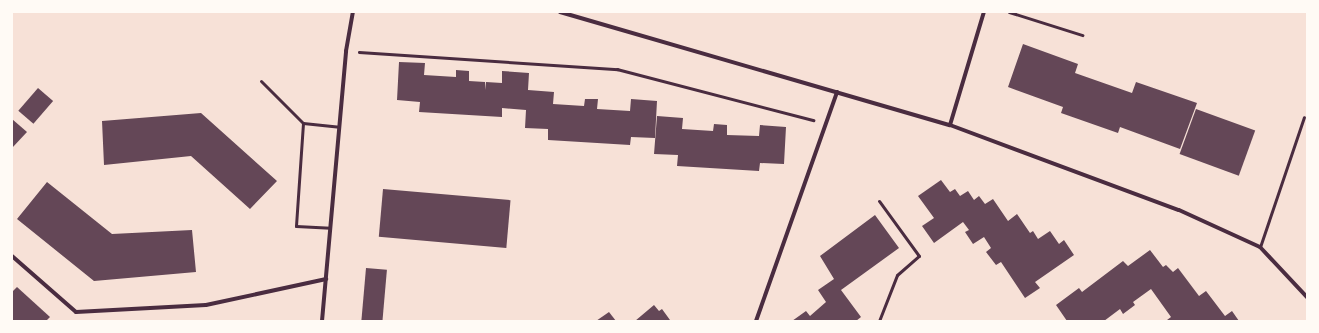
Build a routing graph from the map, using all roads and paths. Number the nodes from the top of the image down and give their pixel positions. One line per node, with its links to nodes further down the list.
1 (354, 12): 6 (street)
2 (560, 12): 8 (street)
3 (984, 12): 12 (street)
4 (1009, 12): 5 (lane)
5 (1082, 35)
6 (346, 51): 11 (path); 13 (street)
7 (261, 81): 10 (lane)
8 (837, 92): 11 (street); 12 (street)
9 (1304, 117): 16 (lane)
10 (303, 123): 13 (lane); 15 (lane)
11 (826, 123): 21 (street)
12 (950, 125): 16 (street)
13 (339, 127): 15 (street)
14 (879, 201): 22 (lane)
15 (330, 228): 18 (street)
16 (1260, 247): 19 (street)
17 (12, 256): 18 (street)
18 (326, 279): 20 (street)
19 (1307, 297)
20 (322, 321)
21 (756, 321)
22 (878, 321)

